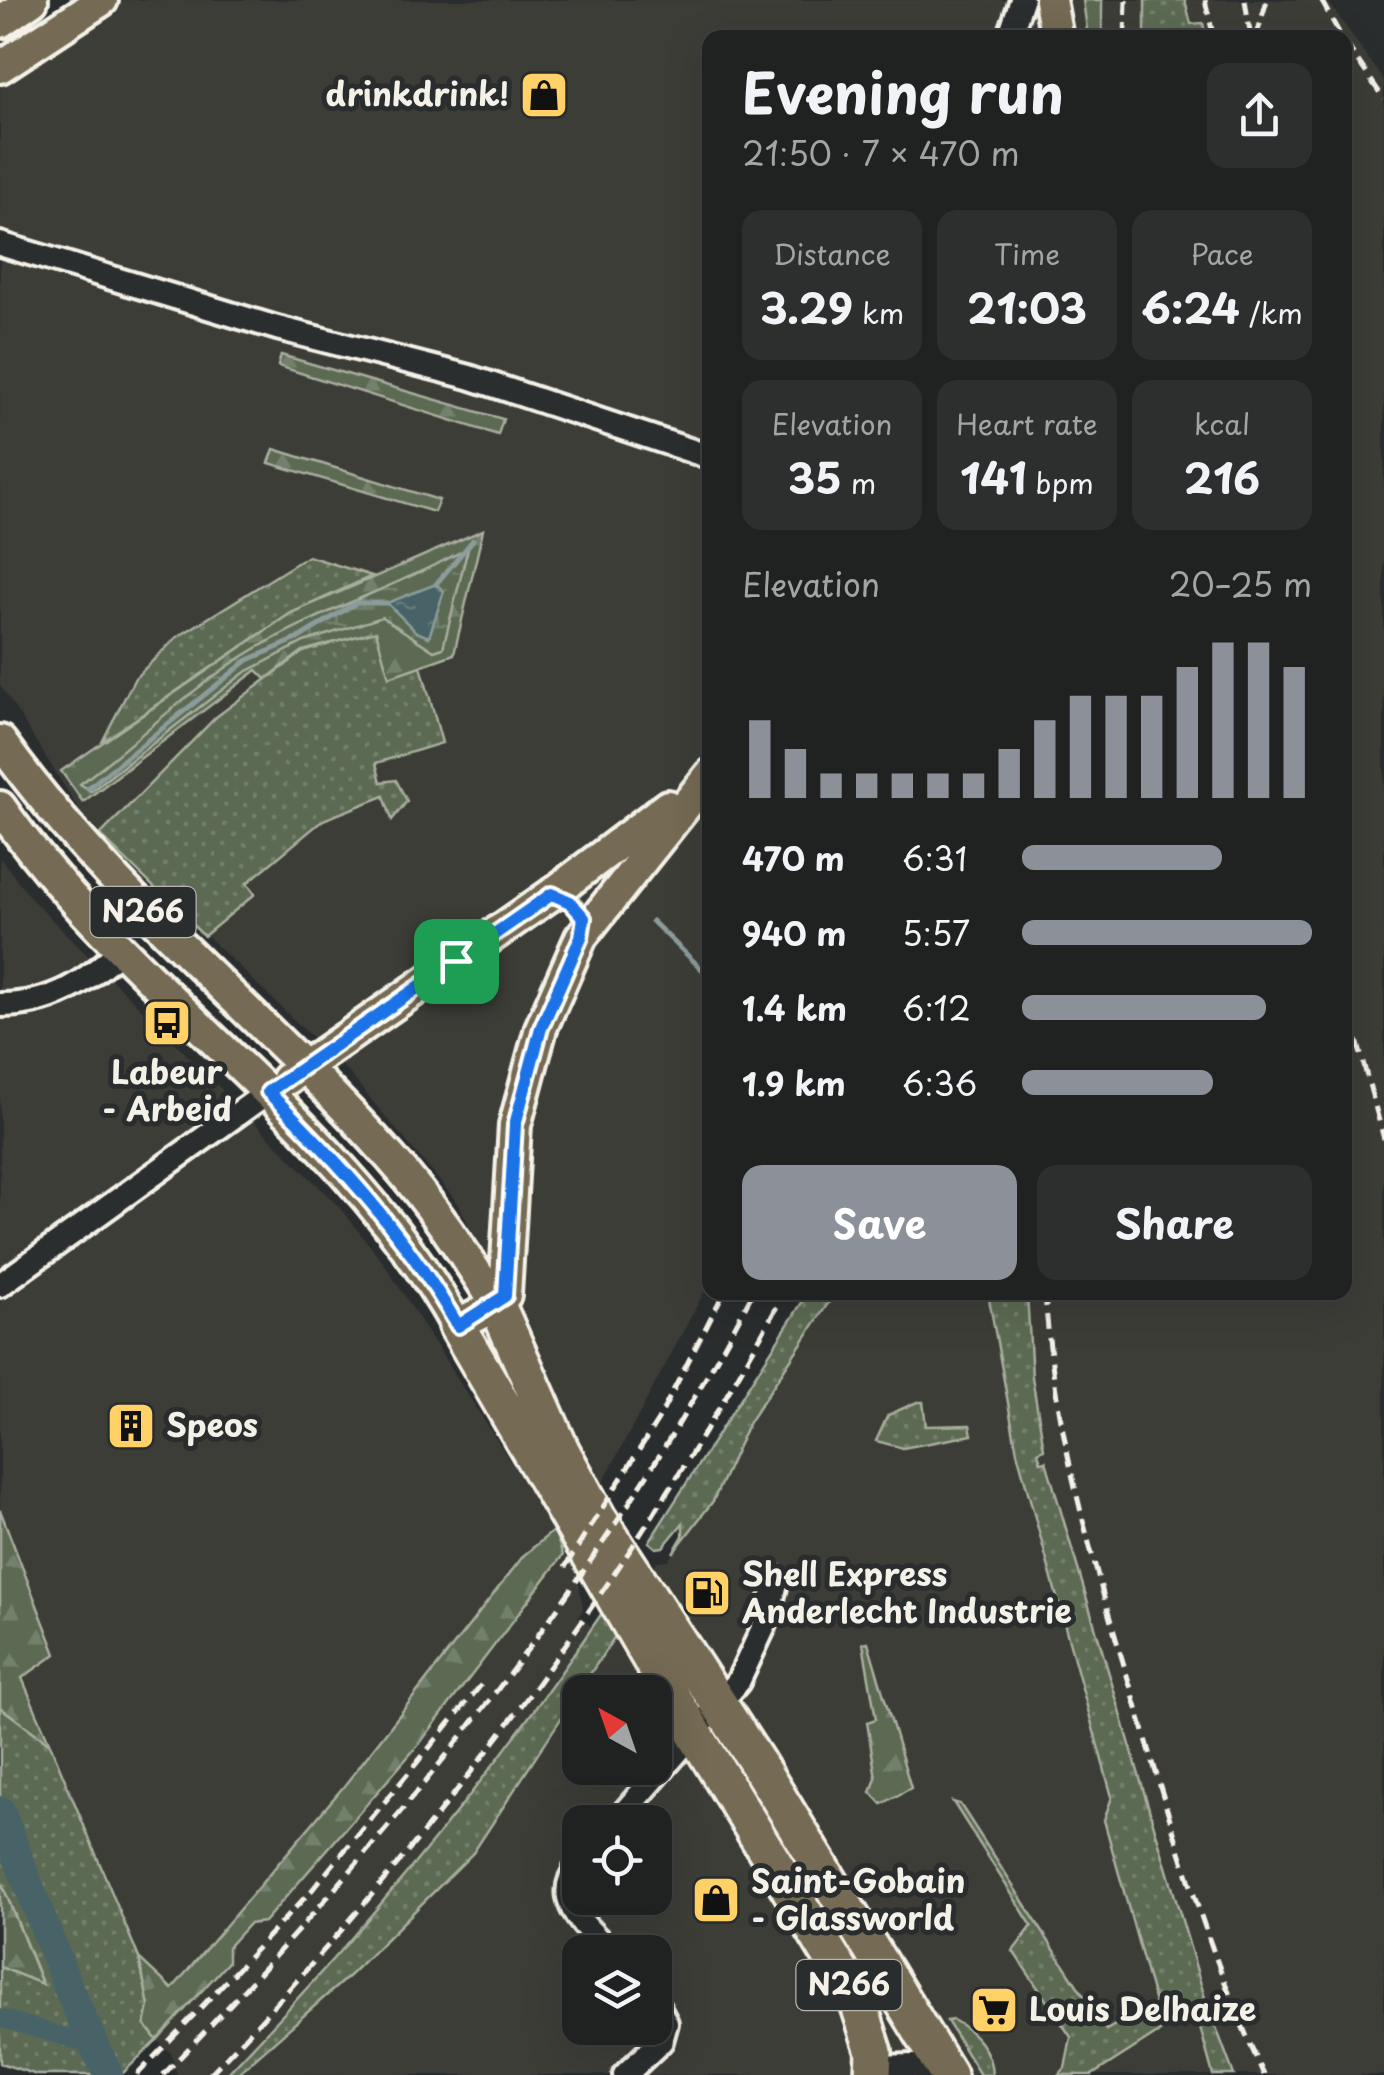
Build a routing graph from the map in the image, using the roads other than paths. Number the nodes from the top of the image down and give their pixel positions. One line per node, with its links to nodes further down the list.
1 (32, 0): 6 (main road)
2 (102, 0): 10 (main road)
3 (1022, 0): 7 (street)
4 (1050, 0): 8 (main road)
5 (1066, 0): 9 (main road)
6 (0, 22)
7 (1012, 30)
8 (1055, 30)
9 (1068, 30)
10 (0, 68)
11 (0, 244): 12 (street)
12 (702, 454)
13 (0, 741): 21 (main road, N266)
14 (702, 783): 16 (main road)
15 (0, 807): 19 (main road, N266)
16 (616, 865): 17 (main road); 18 (main road)
17 (552, 894): 18 (main road); 21 (main road)
18 (581, 937): 24 (main road)
19 (121, 949): 20 (street); 22 (main road, N266)
20 (0, 1005)
21 (303, 1068): 22 (main road); 24 (main road, N266)
22 (268, 1092): 23 (street); 25 (main road, N266)
23 (0, 1285)
24 (496, 1305): 25 (main road); 27 (highway, N266)
25 (458, 1326): 28 (highway, N266)
26 (777, 1579): 27 (street)
27 (718, 1705): 28 (street); 36 (highway, N266)
28 (694, 1732): 29 (street); 33 (highway, N266)
29 (631, 1805)
30 (576, 1915): 31 (street)
31 (594, 1935)
32 (657, 2045): 34 (street)
33 (878, 2072): 35 (street, N266)
34 (625, 2075)
35 (932, 2075)
36 (948, 2075)

